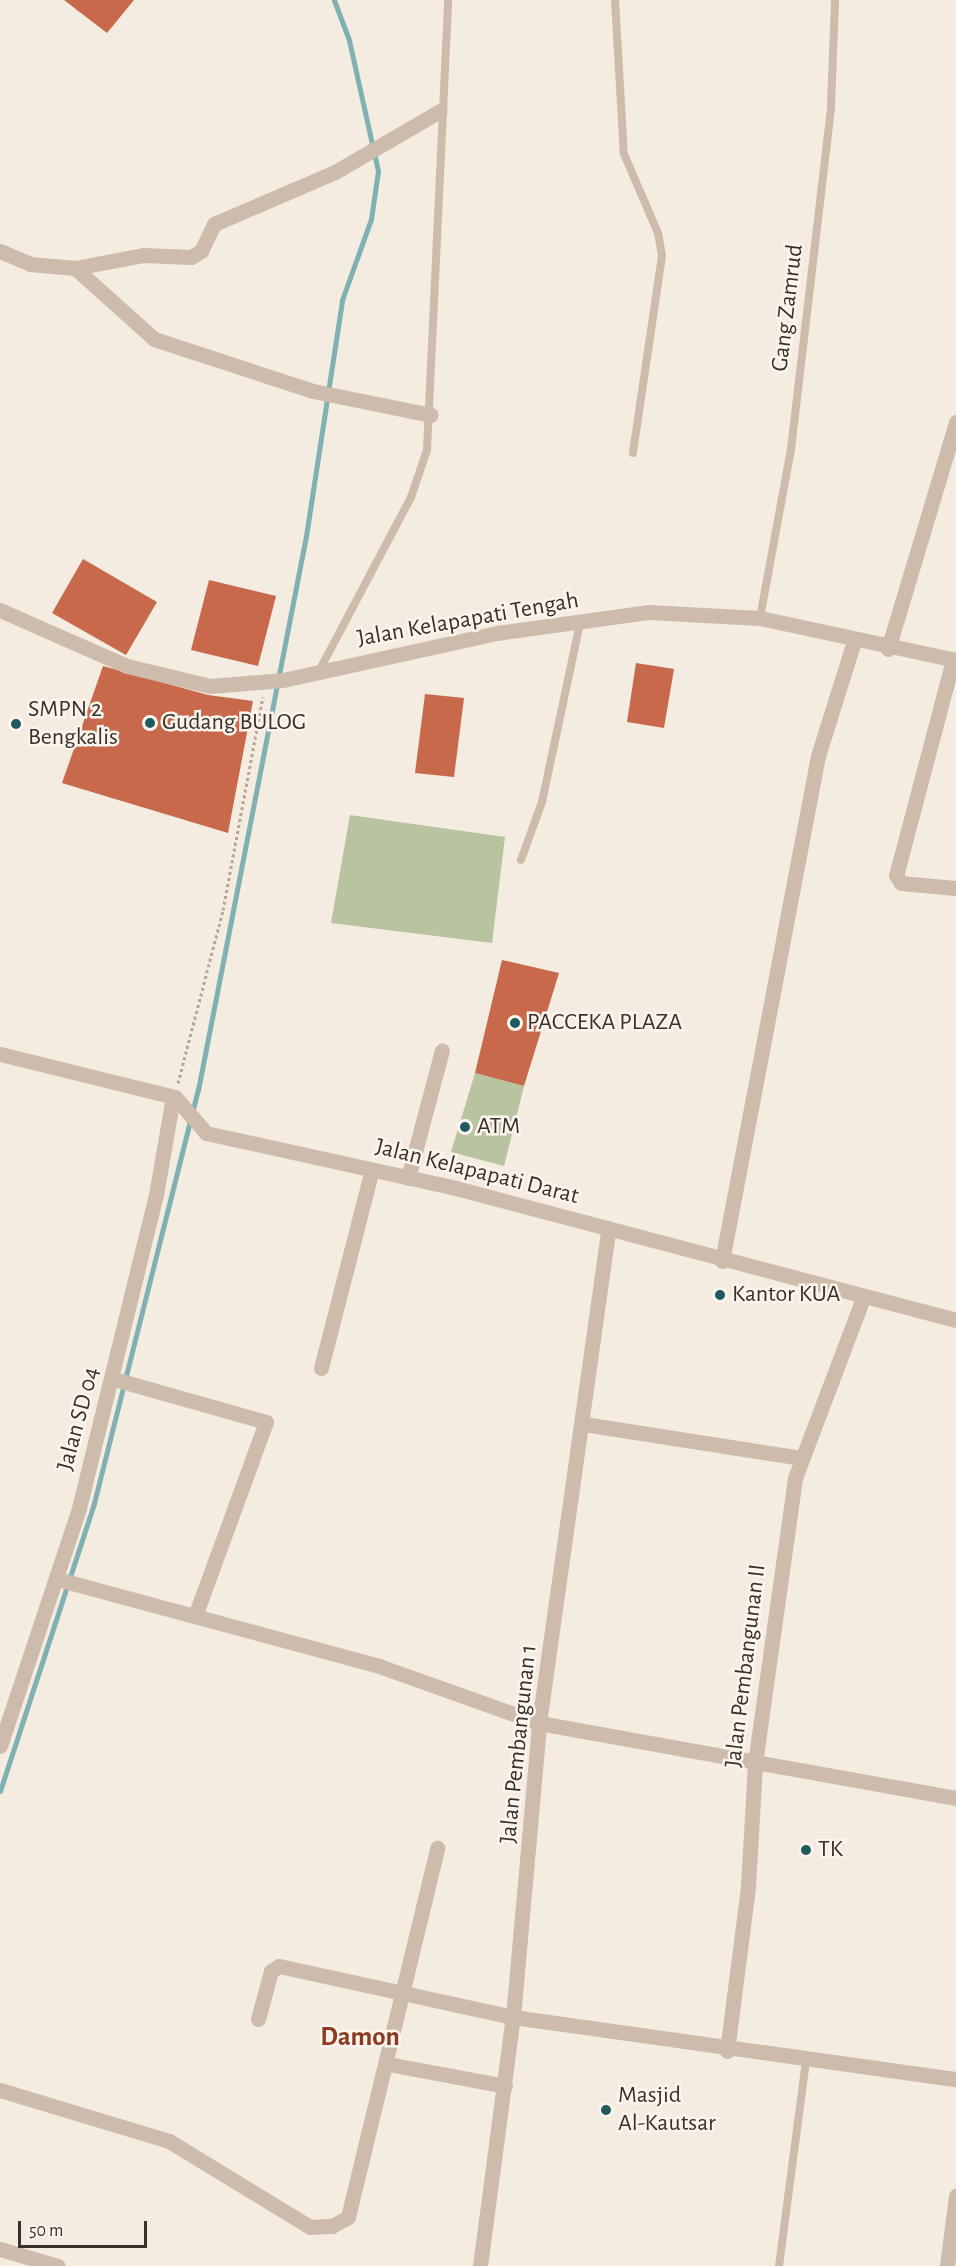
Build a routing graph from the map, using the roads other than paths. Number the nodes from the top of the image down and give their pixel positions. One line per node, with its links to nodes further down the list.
1 (448, 0): 4 (lane)
2 (615, 0): 9 (lane)
3 (835, 0): 11 (lane, Gang Zamrud)
4 (440, 111): 6 (street); 7 (lane)
5 (0, 251): 6 (street)
6 (75, 268): 7 (street)
7 (431, 415): 16 (lane)
8 (956, 422): 14 (street)
9 (633, 453)
10 (0, 610): 16 (street, Jalan Kelapapati Tengah)
11 (760, 618): 12 (street, Jalan Kelapapati Tengah); 13 (street, Jalan Kelapapati Tengah)
12 (580, 623): 16 (street, Jalan Kelapapati Tengah); 17 (lane)
13 (854, 641): 14 (street, Jalan Kelapapati Tengah); 25 (street)
14 (888, 649): 15 (street, Jalan Kelapapati Tengah)
15 (954, 660): 18 (street)
16 (319, 671)
17 (521, 860)
18 (956, 888)
19 (442, 1050): 23 (street)
20 (0, 1054): 21 (street)
21 (174, 1097): 22 (street, Jalan Kelapapati Darat); 29 (street, Jalan SD 04)
22 (372, 1170): 23 (street, Jalan Kelapapati Darat); 28 (street)
23 (408, 1178): 24 (street, Jalan Kelapapati Darat)
24 (609, 1228): 25 (street, Jalan Kelapapati Darat); 30 (street, Jalan Pembangunan 1)
25 (722, 1261): 26 (street, Jalan Kelapapati Darat)
26 (863, 1298): 27 (street, Jalan Kelapapati Darat); 31 (street, Jalan Pembangunan II)
27 (956, 1320)
28 (321, 1368)
29 (120, 1381): 32 (street, Jalan SD 04); 33 (street)
30 (584, 1424): 31 (street); 34 (street, Jalan Pembangunan 1)
31 (802, 1458): 36 (street, Jalan Pembangunan II)
32 (66, 1582): 33 (street); 35 (street, Jalan SD 04)
33 (195, 1616): 34 (street)
34 (539, 1724): 36 (street); 40 (street, Jalan Pembangunan 1)
35 (0, 1746)
36 (755, 1763): 37 (street); 42 (street, Jalan Pembangunan II)
37 (956, 1798)
38 (436, 1848): 39 (street)
39 (403, 1991): 40 (street); 41 (street); 44 (street)
40 (513, 2017): 42 (street); 46 (street, Jalan Pembangunan 1)
41 (258, 2019)
42 (727, 2051): 43 (street)
43 (806, 2062): 45 (street); 52 (lane)
44 (388, 2064): 46 (street); 47 (street)
45 (956, 2079)
46 (505, 2086): 51 (street, Jalan Pembangunan 1)
47 (0, 2090)
48 (956, 2196): 53 (street)
49 (0, 2249): 50 (street)
50 (58, 2266)
51 (480, 2266)
52 (779, 2266)
53 (947, 2266)

